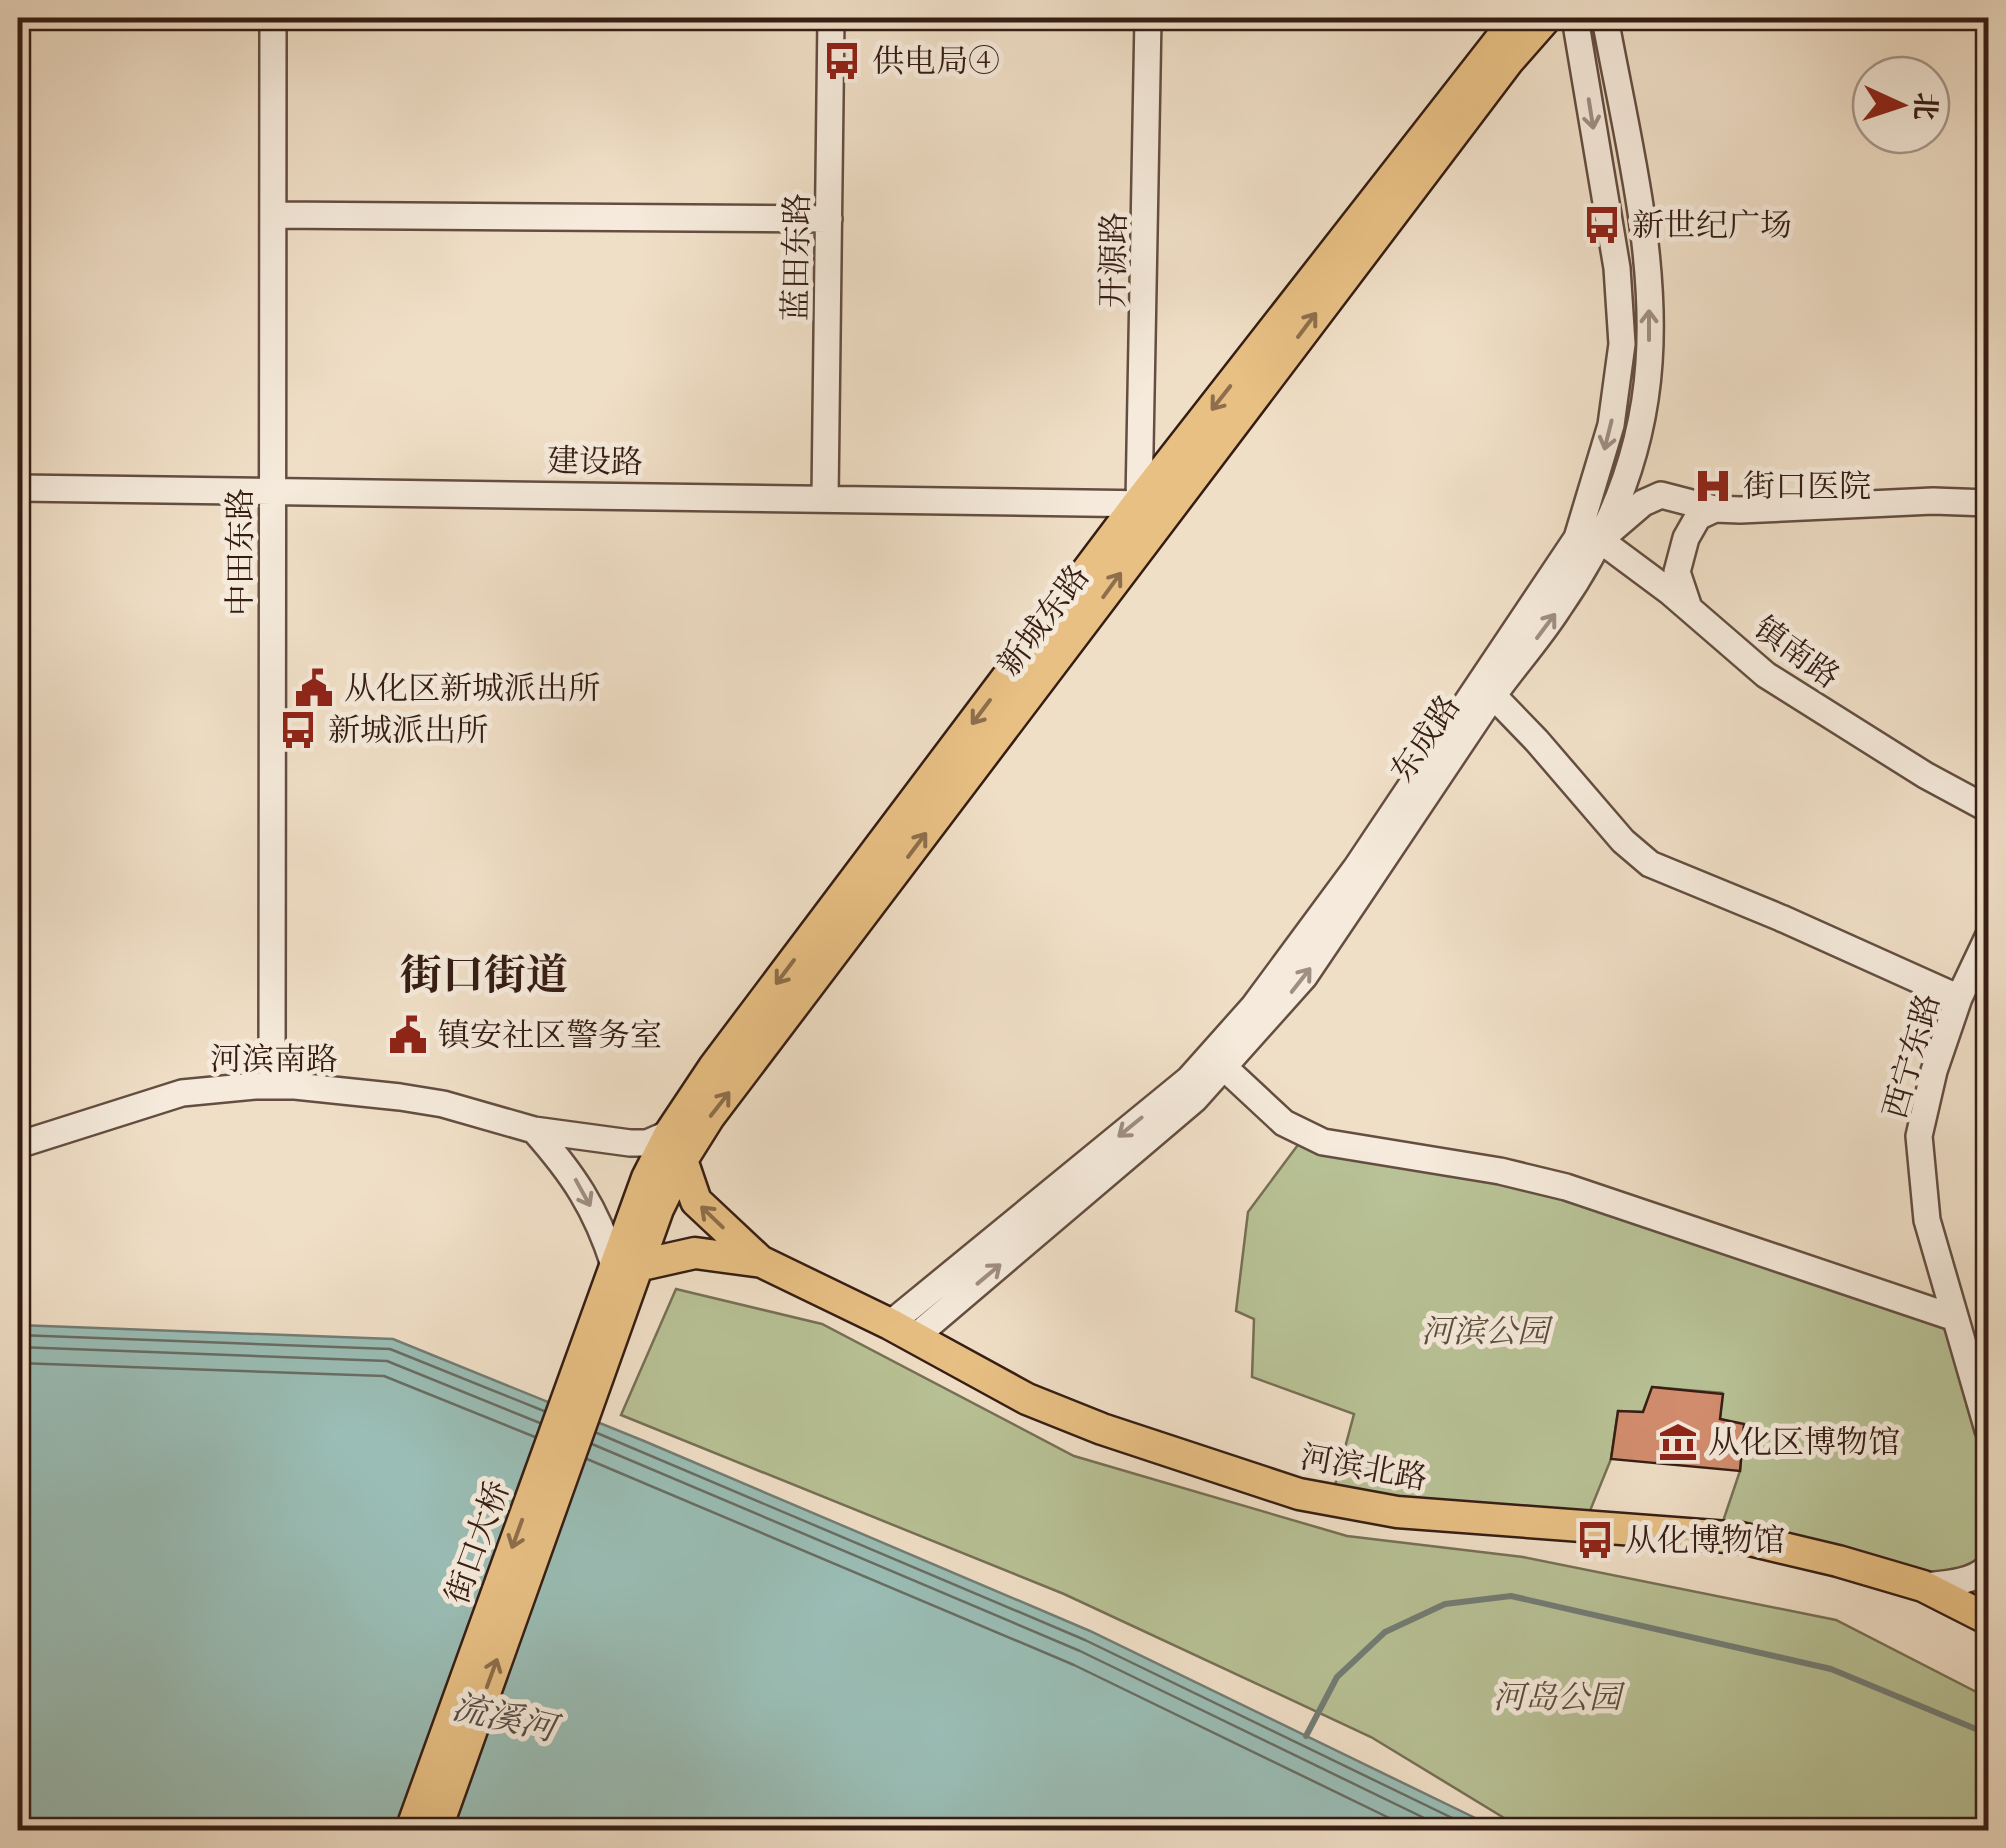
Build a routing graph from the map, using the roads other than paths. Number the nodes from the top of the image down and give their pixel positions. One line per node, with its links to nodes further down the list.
1 (273, 18): 8 (street, 中田东路)
2 (831, 18): 9 (street, 蓝田东路)
3 (1148, 18): 13 (street, 开源路)
4 (1517, 18): 13 (main road, 新城东路, one-way to 13)
5 (1546, 18): 15 (main road, 新城东路, one-way to 5)
6 (1576, 18): 17 (street, 东成路, one-way to 17)
7 (1605, 18): 17 (street, 东成路, one-way to 7)
8 (273, 215): 9 (street); 11 (street, 中田东路)
9 (829, 219): 12 (street, 蓝田东路)
10 (18, 488): 11 (street, 建设路)
11 (273, 489): 12 (street, 建设路); 24 (street, 中田东路)
12 (826, 498): 13 (street, 建设路)
13 (1140, 502): 15 (street, 建设路); 27 (main road, 新城东路, one-way to 27)
14 (1988, 503): 16 (street)
15 (1170, 506): 27 (main road, 新城东路, one-way to 15)
16 (1715, 508): 17 (street); 18 (street)
17 (1588, 539): 18 (street, 镇南路); 19 (street, 东成路)
18 (1690, 610): 20 (street, 镇南路)
19 (1487, 688): 22 (street); 23 (street, 东成路)
20 (1988, 808)
21 (1988, 937): 22 (street, 西宁东路)
22 (1960, 998): 30 (street, 西宁东路)
23 (1218, 1061): 30 (street); 31 (street, 东成路)
24 (272, 1086): 25 (street, 河滨南路); 26 (street, 河滨南路)
25 (534, 1130): 27 (street, 河滨南路); 29 (street, one-way to 29)
26 (18, 1145)
27 (676, 1146): 28 (main road, 河滨北路, one-way to 27); 29 (main road, 新城东路)
28 (762, 1262): 29 (main road, 河滨北路); 31 (main road, 河滨北路)
29 (623, 1273): 36 (main road, 街口大桥, one-way to 36); 37 (main road, 街口大桥, one-way to 29)
30 (1955, 1318): 32 (street, 西宁东路)
31 (903, 1331): 34 (main road, 河滨北路)
32 (1988, 1430)
33 (1988, 1567): 34 (street)
34 (1924, 1586): 35 (main road, 河滨北路)
35 (1988, 1619)
36 (411, 1830)
37 (436, 1830)

